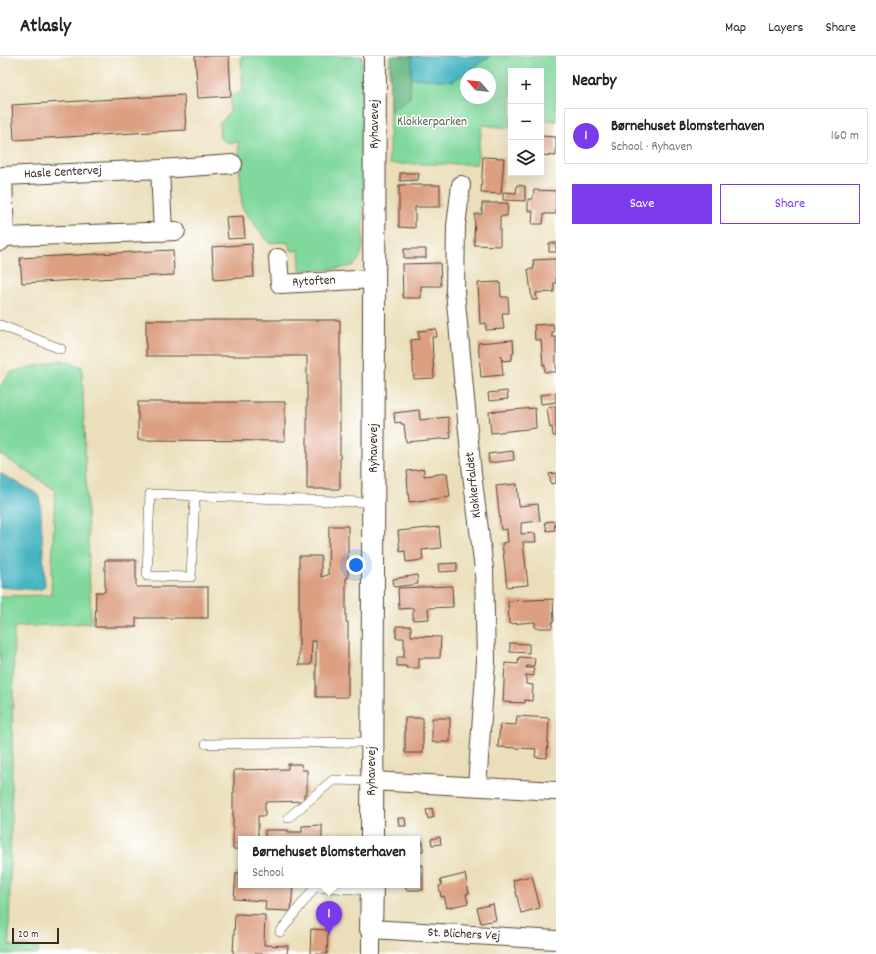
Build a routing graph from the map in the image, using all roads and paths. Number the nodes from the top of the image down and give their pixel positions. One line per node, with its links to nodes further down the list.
1 (375, 56): 7 (street, Ryhavevej)
2 (233, 164): 3 (street, Hasle Centervej)
3 (160, 169): 5 (street, Hasle Centervej); 5 (street, Hasle Centervej)
4 (460, 185): 15 (street, Klokkerfaldet)
5 (2, 239)
6 (278, 258): 7 (street, Rytoften)
7 (374, 279): 11 (street, Ryhavevej)
8 (0, 326): 9 (lane)
9 (62, 349)
10 (195, 496): 10 (lane); 11 (lane)
11 (374, 502): 12 (street, Ryhavevej)
12 (372, 742): 13 (lane); 14 (street, Ryhavevej)
13 (206, 744)
14 (372, 781): 15 (street); 17 (lane); 18 (street, Ryhavevej)
15 (477, 786): 16 (street)
16 (556, 791)
17 (288, 818)
18 (372, 836)
19 (315, 888): 22 (lane)
20 (372, 888): 21 (street)
21 (371, 929): 23 (street, St. Blichers Vej); 24 (street)
22 (280, 932)
23 (556, 940)
24 (371, 954)

